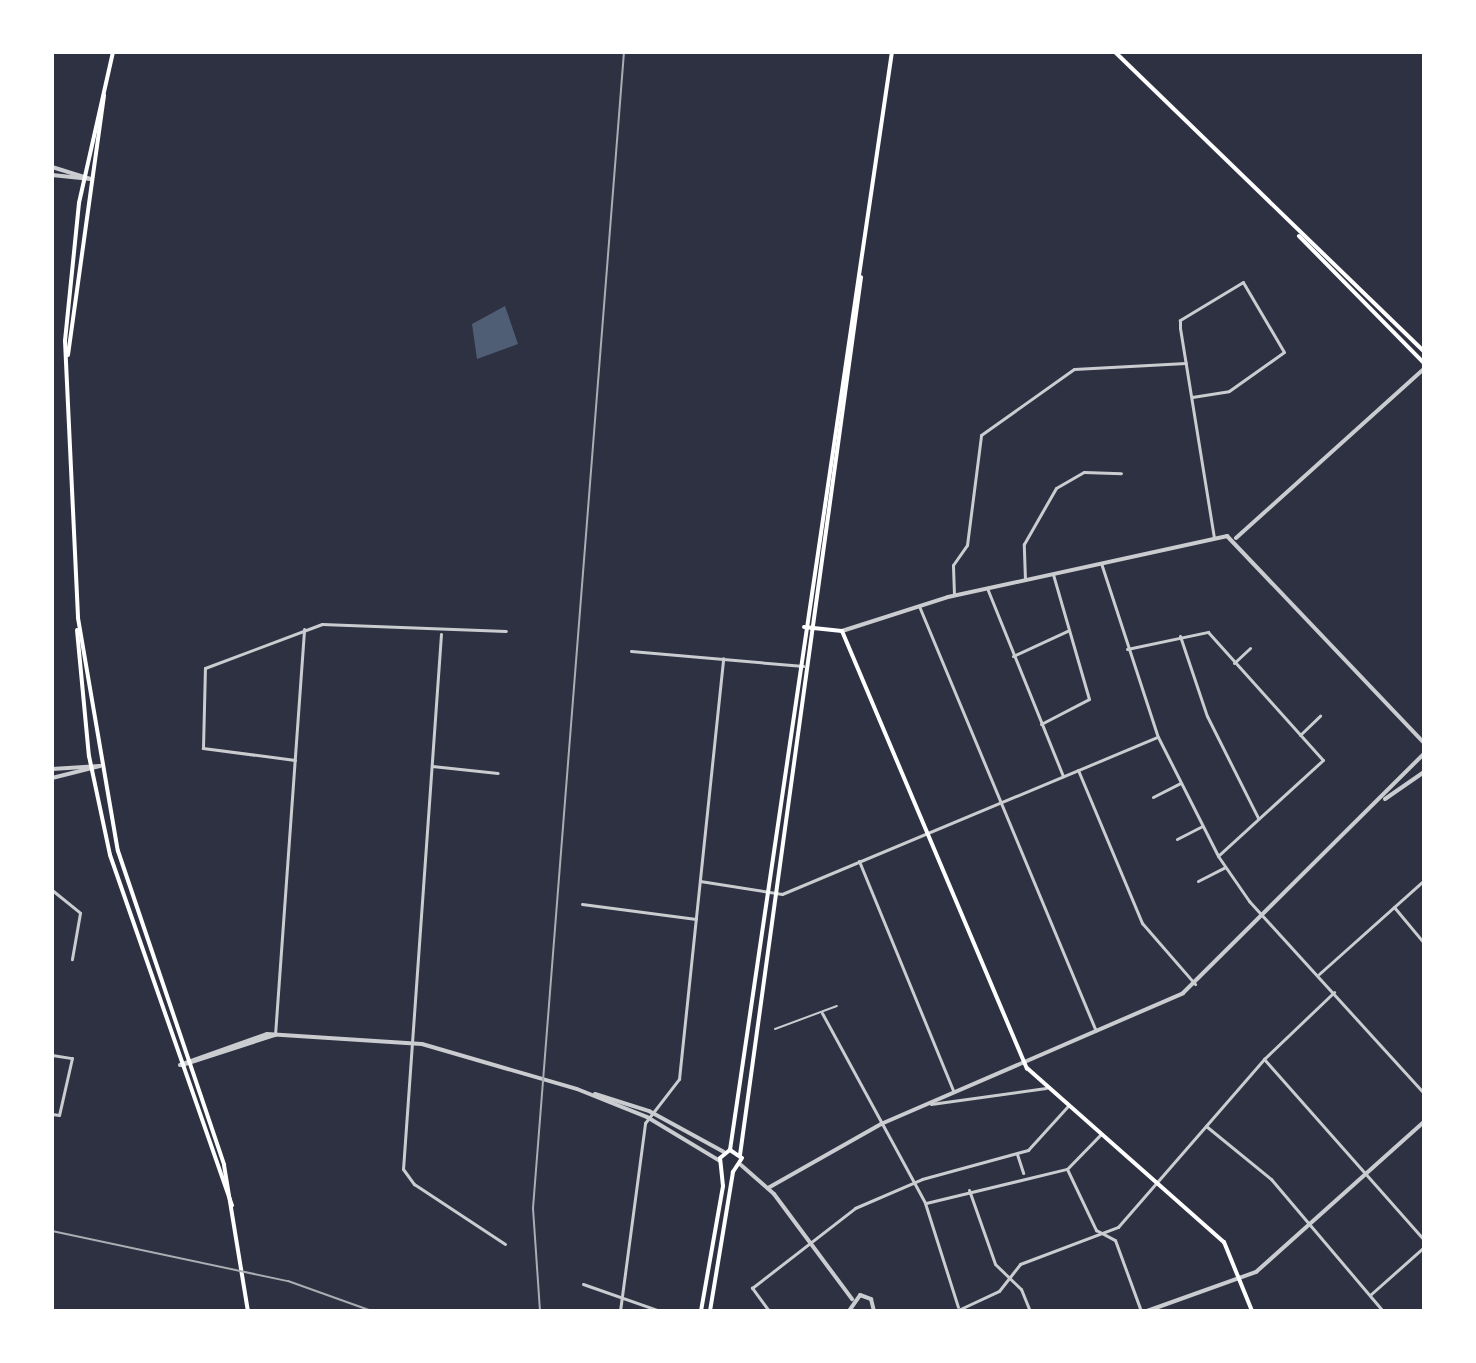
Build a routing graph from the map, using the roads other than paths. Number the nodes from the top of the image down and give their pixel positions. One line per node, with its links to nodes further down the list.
1 (113, 52): 4 (main road)
2 (892, 52): 11 (main road)
3 (1115, 52): 10 (main road)
4 (105, 85): 6 (main road); 8 (main road)
5 (52, 167): 6 (street)
6 (84, 173): 8 (street); 9 (main road)
7 (52, 175): 9 (street)
8 (91, 179): 9 (street); 15 (main road)
9 (83, 182): 15 (main road)
10 (1289, 225): 12 (main road); 14 (main road)
11 (861, 274): 27 (main road); 29 (main road)
12 (1424, 351)
13 (1186, 363): 16 (street); 16 (street); 24 (street)
14 (1424, 366): 19 (street)
15 (66, 369): 26 (main road)
16 (1192, 397): 18 (street)
17 (1121, 473): 22 (street)
18 (1214, 538): 19 (street); 20 (street)
19 (1236, 538): 47 (street)
20 (1101, 563): 21 (street); 36 (street)
21 (1053, 574): 22 (street); 30 (street)
22 (1025, 580): 23 (street)
23 (987, 588): 24 (street); 38 (street)
24 (954, 595): 25 (street)
25 (918, 606): 32 (street); 63 (street)
26 (78, 618): 50 (main road); 51 (main road)
27 (804, 627): 29 (main road); 41 (main road)
28 (304, 629): 33 (street); 49 (street); 49 (street)
29 (813, 629): 32 (main road); 42 (main road)
30 (1069, 630): 38 (street); 44 (street)
31 (506, 631): 33 (street)
32 (842, 631): 66 (main road)
33 (441, 634): 52 (street)
34 (1180, 636): 36 (street); 40 (street); 64 (street)
35 (1250, 648): 40 (street)
36 (1127, 649): 46 (street)
37 (631, 651): 39 (street)
38 (1013, 656): 44 (street)
39 (723, 658): 41 (street); 72 (street)
40 (1234, 663): 45 (street)
41 (798, 665): 42 (street); 75 (main road)
42 (807, 666): 76 (main road)
43 (1320, 716): 45 (street)
44 (1041, 724): 58 (street)
45 (1300, 735): 64 (street)
46 (1158, 737): 54 (street); 60 (street)
47 (1424, 743)
48 (1424, 754): 62 (street)
49 (295, 760): 90 (street)
50 (91, 764): 51 (street); 53 (street); 56 (main road)
51 (100, 766): 56 (street); 93 (main road)
52 (432, 766): 57 (street); 91 (street)
53 (52, 769)
54 (1078, 770): 58 (street); 84 (street)
55 (1424, 772): 62 (street)
56 (93, 773): 59 (street); 96 (main road)
57 (498, 773)
58 (1063, 776): 63 (street)
59 (52, 778)
60 (1180, 783): 61 (street); 65 (street)
61 (1153, 797)
62 (1385, 799): 79 (street)
63 (1002, 801): 66 (street); 89 (street)
64 (1258, 818): 68 (street)
65 (1202, 826): 67 (street); 68 (street)
66 (927, 833): 69 (street); 95 (main road)
67 (1177, 839)
68 (1218, 856): 70 (street)
69 (859, 861): 76 (street); 99 (street)
70 (1225, 867): 73 (street); 79 (street)
71 (1424, 880): 78 (street)
72 (700, 881): 75 (street); 80 (street)
73 (1198, 881)
74 (52, 890): 82 (street)
75 (767, 891): 76 (street); 109 (main road)
76 (776, 893): 111 (main road)
77 (582, 904): 80 (street)
78 (1394, 907): 81 (street); 83 (street)
79 (1265, 916): 83 (street); 84 (street)
80 (696, 919): 104 (street)
81 (1424, 943)
82 (72, 959)
83 (1319, 974): 85 (street)
84 (1195, 984): 89 (street)
85 (1334, 992): 94 (street); 100 (street)
86 (837, 1006): 87 (lane)
87 (822, 1013): 88 (lane); 106 (street)
88 (775, 1029)
89 (1096, 1031): 95 (street)
90 (275, 1035): 91 (street); 93 (street); 97 (street)
91 (410, 1042): 104 (street); 129 (street)
92 (52, 1055): 103 (street)
93 (187, 1059): 96 (street); 97 (main road)
94 (1264, 1059): 107 (street); 117 (street)
95 (1023, 1062): 98 (main road); 99 (street)
96 (180, 1065): 97 (street); 124 (main road)
97 (189, 1066): 124 (main road)
98 (1046, 1088): 101 (street); 102 (main road)
99 (953, 1090): 101 (street)
100 (1424, 1093)
101 (927, 1104): 106 (street)
102 (1068, 1106): 108 (main road); 110 (street)
103 (52, 1114)
104 (648, 1114): 109 (street); 112 (street); 135 (street)
105 (1424, 1122): 117 (street)
106 (881, 1124): 120 (street); 121 (street)
107 (1206, 1126): 119 (street); 125 (street)
108 (1101, 1134): 115 (street); 119 (main road)
109 (727, 1151): 111 (main road); 112 (main road)
110 (1017, 1154): 118 (street); 120 (street)
111 (740, 1155): 113 (main road)
112 (720, 1161): 114 (main road)
113 (741, 1165): 116 (main road); 121 (street)
114 (723, 1169): 116 (main road); 141 (main road)
115 (1067, 1169): 118 (street); 126 (street)
116 (733, 1172): 142 (main road)
117 (1366, 1173): 125 (street); 127 (street)
118 (1023, 1174): 122 (street)
119 (1157, 1183): 126 (street); 132 (main road)
120 (914, 1185): 123 (street); 128 (street)
121 (768, 1188): 128 (street)
122 (969, 1190): 123 (street); 131 (street)
123 (925, 1203): 137 (street)
124 (237, 1219): 138 (main road)
125 (1308, 1225): 132 (street); 134 (street)
126 (1109, 1233): 131 (street); 147 (street)
127 (1424, 1240)
128 (811, 1242): 136 (street); 143 (street)
129 (505, 1244)
130 (1424, 1247): 134 (street)
131 (1010, 1278): 137 (street); 146 (street)
132 (1242, 1280): 147 (street); 148 (main road)
133 (583, 1284): 135 (street)
134 (1370, 1295): 149 (street)
135 (623, 1297): 139 (street); 140 (street)
136 (852, 1299): 144 (street); 145 (street)
137 (958, 1310)
138 (247, 1311)
139 (620, 1311)
140 (660, 1311)
141 (701, 1311)
142 (710, 1311)
143 (769, 1311)
144 (849, 1311)
145 (874, 1311)
146 (1030, 1311)
147 (1144, 1311)
148 (1252, 1311)
149 (1383, 1311)

